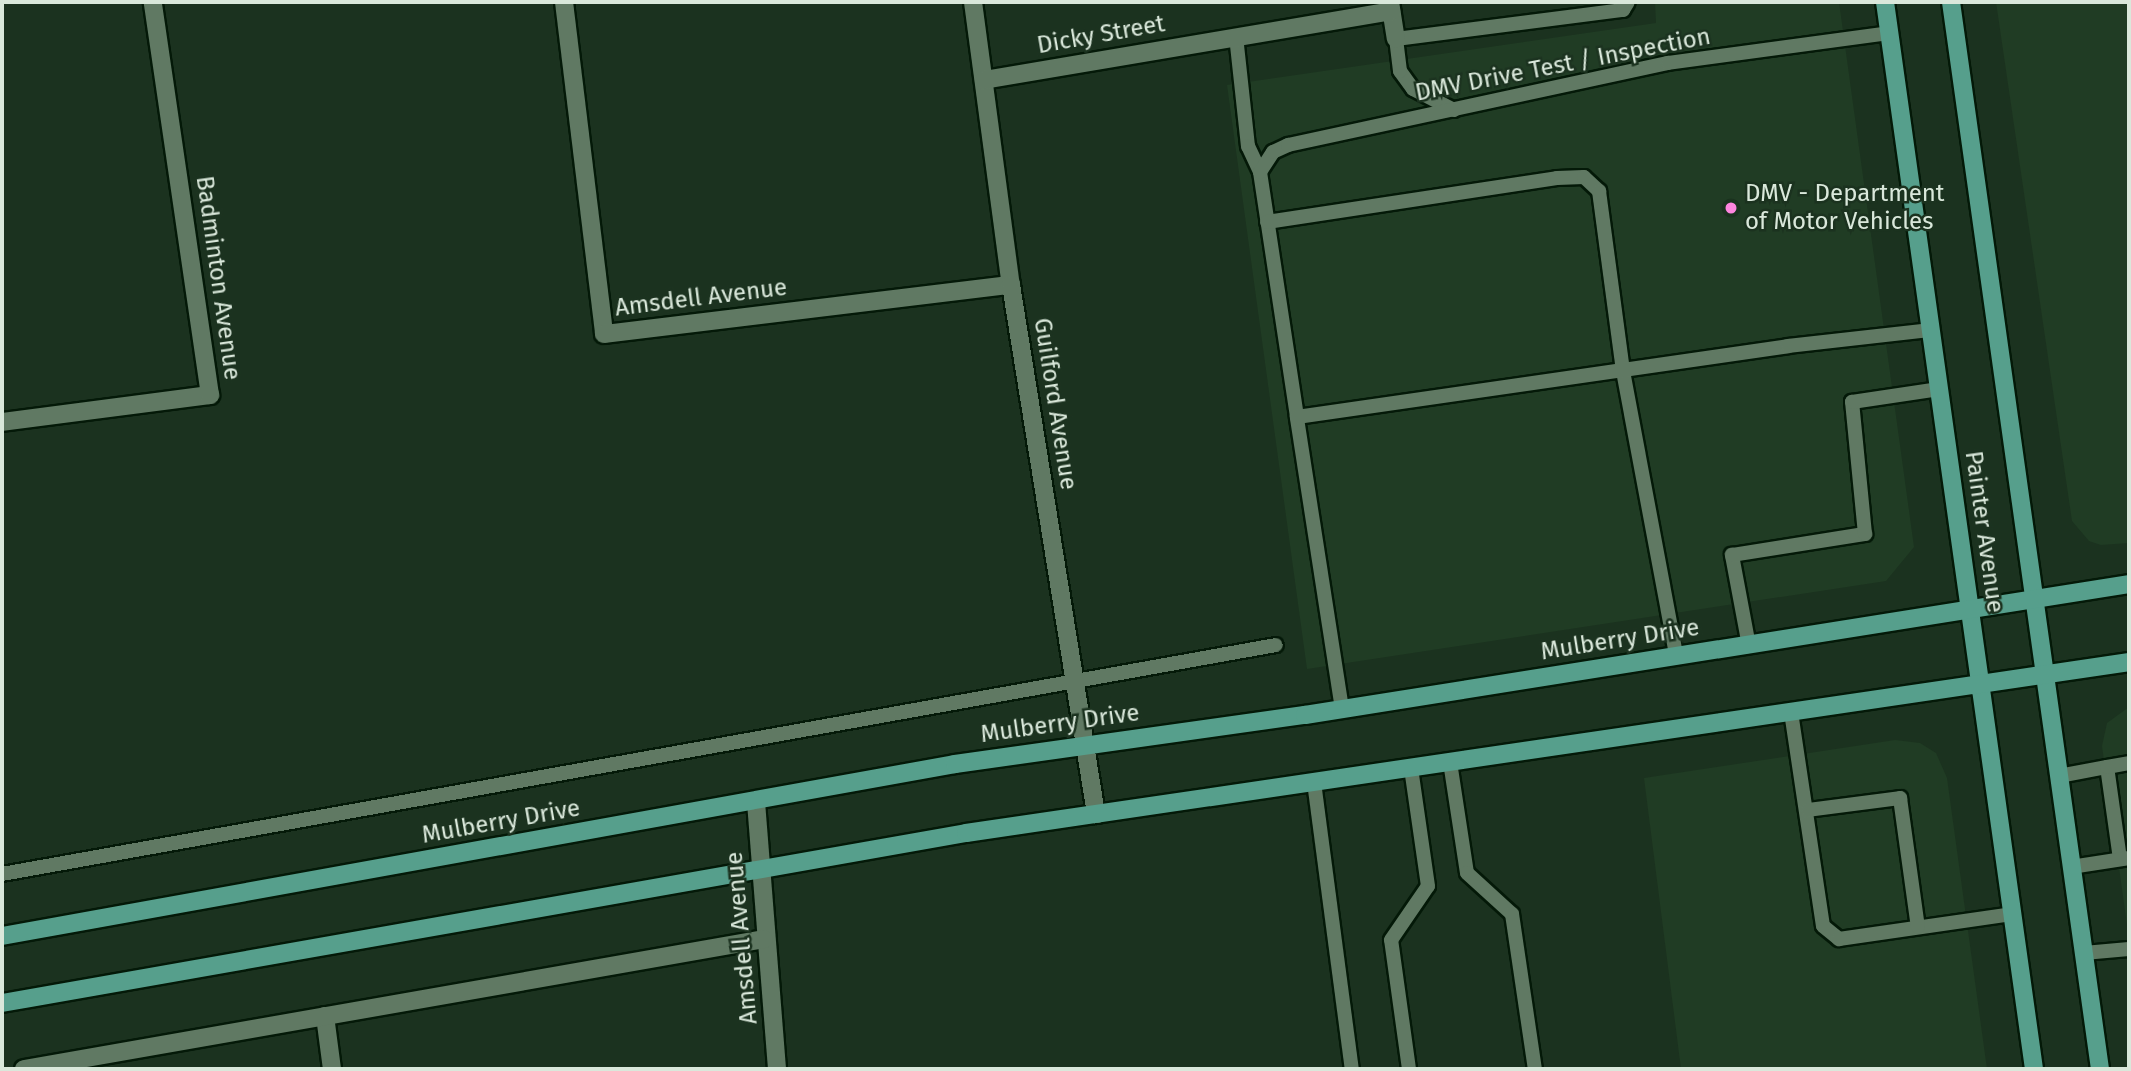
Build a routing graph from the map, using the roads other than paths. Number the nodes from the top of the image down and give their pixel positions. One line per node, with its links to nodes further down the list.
1 (153, 2): 20 (street, Badminton Avenue)
2 (564, 2): 15 (street, Amsdell Avenue)
3 (973, 2): 11 (street, Guilford Avenue)
4 (1628, 2): 10 (lane)
5 (1885, 2): 8 (main road, Painter Avenue)
6 (1951, 2): 22 (main road, Painter Avenue)
7 (1391, 6): 9 (street, Dicky Street); 10 (street)
8 (1889, 33): 12 (lane, DMV Drive Test / Inspection); 16 (main road, Painter Avenue)
9 (1236, 36): 11 (street, Dicky Street); 13 (lane)
10 (1396, 39): 12 (lane)
11 (984, 80): 15 (street, Guilford Avenue)
12 (1454, 110): 13 (lane, DMV Drive Test / Inspection)
13 (1260, 172): 14 (lane)
14 (1267, 222): 17 (lane); 19 (lane)
15 (1011, 285): 29 (street, Guilford Avenue)
16 (1931, 330): 17 (lane); 18 (main road, Painter Avenue)
17 (1623, 371): 19 (lane); 26 (lane)
18 (1939, 389): 23 (main road, Painter Avenue); 25 (lane)
19 (1297, 417): 31 (lane)
20 (2, 422)
21 (2129, 584): 22 (main road, Mulberry Drive)
22 (2034, 597): 23 (main road, Mulberry Drive); 28 (main road, Painter Avenue)
23 (1970, 607): 25 (main road, Mulberry Drive); 30 (main road, Painter Avenue)
24 (1276, 645): 29 (lane)
25 (1749, 646): 26 (main road, Mulberry Drive)
26 (1676, 655): 31 (main road, Mulberry Drive)
27 (2129, 662): 28 (main road)
28 (2045, 674): 30 (main road); 38 (main road, Painter Avenue)
29 (1076, 682): 33 (street, Guilford Avenue); 46 (lane)
30 (1980, 684): 32 (main road); 47 (main road, Painter Avenue)
31 (1342, 709): 33 (main road, Mulberry Drive)
32 (1791, 712): 34 (main road); 41 (lane)
33 (1086, 745): 40 (main road, Mulberry Drive); 42 (street, Guilford Avenue)
34 (1450, 762): 37 (main road); 60 (lane)
35 (2129, 763): 36 (lane)
36 (2107, 767): 38 (lane); 43 (lane)
37 (1411, 768): 39 (main road); 59 (lane)
38 (2059, 776): 44 (main road, Painter Avenue)
39 (1314, 782): 42 (main road); 58 (lane)
40 (756, 802): 45 (street, Amsdell Avenue); 49 (main road, Mulberry Drive)
41 (1808, 810): 48 (lane); 48 (lane)
42 (1096, 814): 45 (main road)
43 (2125, 859): 44 (lane)
44 (2071, 867): 52 (main road, Painter Avenue)
45 (760, 870): 50 (street, Amsdell Avenue); 53 (main road)
46 (2, 874)
47 (2012, 914): 48 (lane); 61 (main road, Painter Avenue)
48 (1918, 927)
49 (2, 936)
50 (764, 939): 54 (street); 57 (street, Amsdell Avenue)
51 (2129, 948): 52 (lane)
52 (2084, 953): 62 (main road, Painter Avenue)
53 (2, 1003)
54 (325, 1016): 55 (street); 56 (street)
55 (24, 1069)
56 (332, 1069)
57 (778, 1069)
58 (1352, 1069)
59 (1409, 1069)
60 (1535, 1069)
61 (2034, 1069)
62 (2100, 1069)

